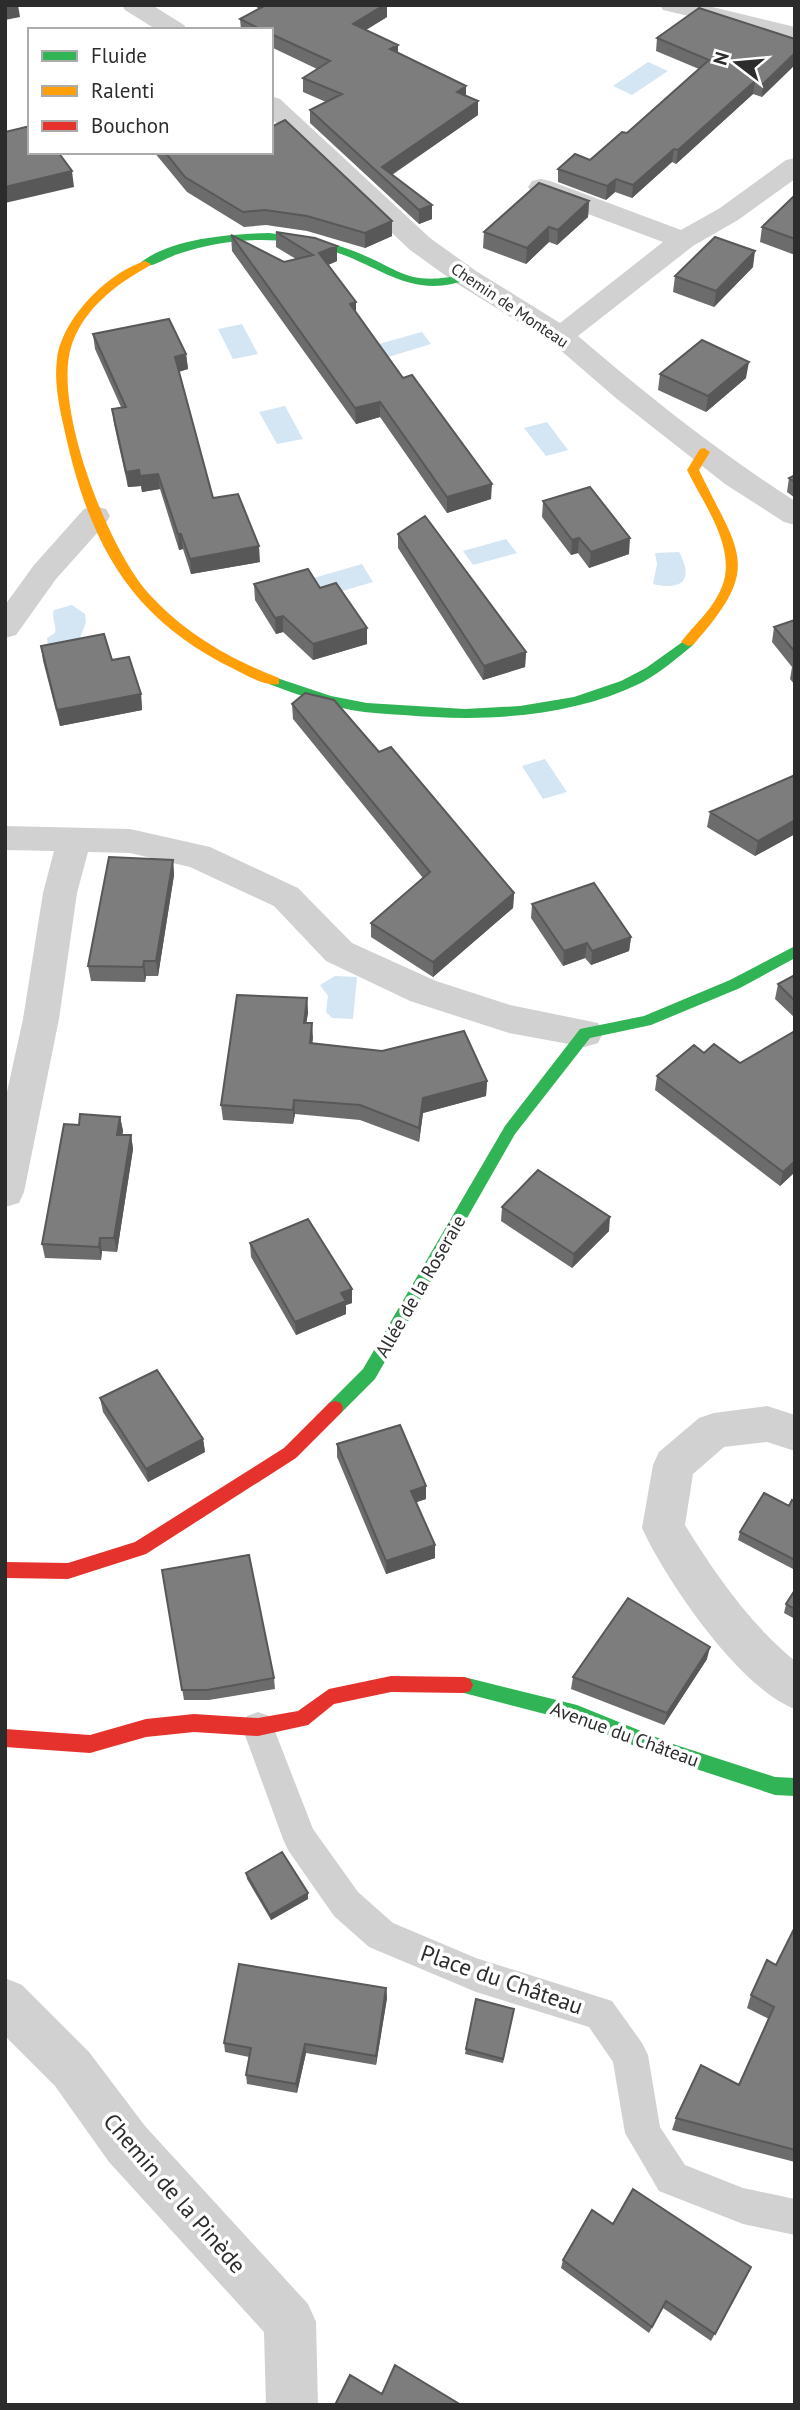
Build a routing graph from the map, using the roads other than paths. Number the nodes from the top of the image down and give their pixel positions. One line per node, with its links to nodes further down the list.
1 (134, 5): 3 (street)
2 (672, 5): 4 (street)
3 (172, 28)
4 (795, 34)
5 (273, 106): 9 (street, Chemin de Monteau)
6 (795, 166): 8 (street)
7 (539, 187): 8 (street)
8 (683, 240): 10 (street)
9 (466, 277): 10 (street, Chemin de Monteau); 13 (street)
10 (561, 336): 11 (street, Chemin de Monteau)
11 (704, 453): 12 (street, Chemin de Monteau); 13 (street)
12 (795, 515)
13 (95, 516): 14 (street)
14 (5, 628)
15 (5, 838): 16 (street)
16 (75, 839): 18 (street); 19 (street)
17 (795, 951): 18 (street)
18 (585, 1033): 21 (street, Allée de la Roseraie)
19 (5, 1192)
20 (795, 1433): 22 (street)
21 (5, 1570)
22 (795, 1689)
23 (258, 1727): 24 (street, Avenue du Château); 25 (street, Avenue du Château); 27 (lane, Place du Château)
24 (5, 1738)
25 (795, 1787)
26 (5, 2002): 28 (street, Chemin de la Pinède)
27 (795, 2217)
28 (292, 2405)

